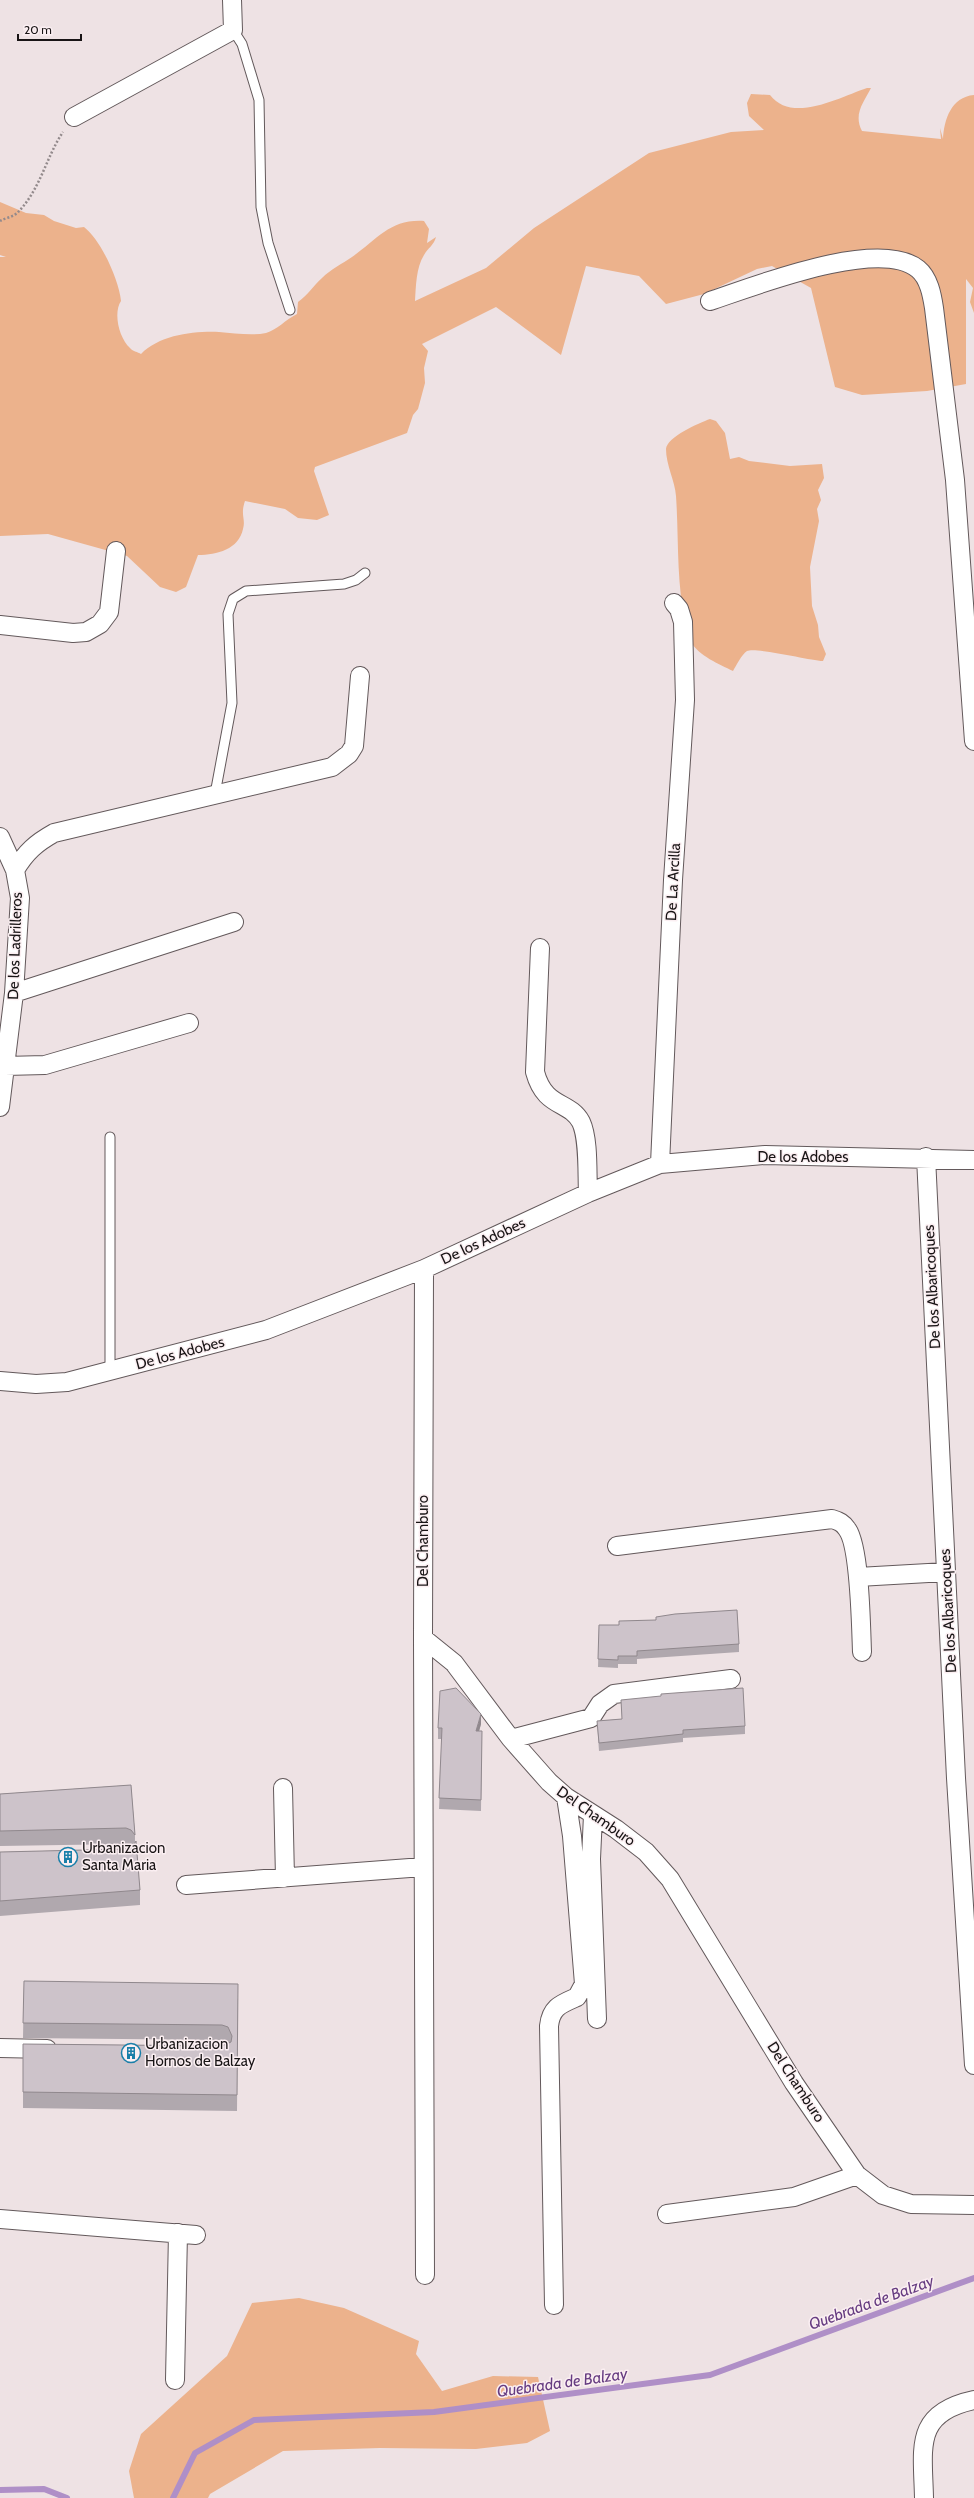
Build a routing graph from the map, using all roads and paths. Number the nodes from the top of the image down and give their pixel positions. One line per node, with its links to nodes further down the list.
1 (232, 0): 2 (street)
2 (233, 30): 3 (street); 6 (lane)
3 (74, 117): 4 (path)
4 (0, 221)
5 (710, 301): 12 (street)
6 (290, 310)
7 (116, 551): 10 (street)
8 (365, 572): 13 (lane)
9 (674, 603): 25 (street, De La Arcilla)
10 (0, 625)
11 (360, 676): 13 (street)
12 (974, 741)
13 (215, 794): 15 (street)
14 (0, 837): 15 (street, De los Ladrilleros)
15 (15, 870): 18 (street, De los Ladrilleros)
16 (234, 922): 18 (street)
17 (540, 948): 26 (street)
18 (14, 994): 20 (street, De los Ladrilleros)
19 (189, 1023): 20 (street)
20 (5, 1066): 21 (street, De los Ladrilleros)
21 (0, 1107)
22 (110, 1137): 28 (lane)
23 (926, 1157): 24 (street, De los Adobes); 25 (street, De los Adobes); 31 (street, De los Albaricoques)
24 (974, 1160)
25 (660, 1164): 26 (street, De los Adobes)
26 (588, 1193): 27 (street, De los Adobes)
27 (424, 1268): 28 (street, De los Adobes); 33 (street, Del Chamburo)
28 (110, 1372): 29 (street, De los Adobes)
29 (0, 1381)
30 (617, 1546): 32 (street)
31 (946, 1572): 32 (street); 46 (street, De los Albaricoques)
32 (858, 1577): 34 (street)
33 (423, 1638): 36 (street, Del Chamburo); 40 (street)
34 (862, 1652)
35 (732, 1679): 36 (street)
36 (512, 1738): 38 (street, Del Chamburo)
37 (283, 1788): 41 (street)
38 (566, 1797): 39 (street, Del Chamburo); 54 (street)
39 (593, 1815): 43 (street); 47 (street, Del Chamburo)
40 (423, 1867): 41 (street); 53 (street)
41 (285, 1878): 42 (street)
42 (186, 1885)
43 (597, 2019)
44 (0, 2048): 45 (street)
45 (64, 2049)
46 (974, 2065)
47 (857, 2175): 48 (street, Del Chamburo); 49 (street)
48 (974, 2205)
49 (667, 2214)
50 (0, 2219): 51 (street)
51 (178, 2234): 52 (street); 55 (street)
52 (196, 2235)
53 (425, 2275)
54 (554, 2305)
55 (174, 2380)
56 (974, 2400): 57 (street)
57 (924, 2498)

